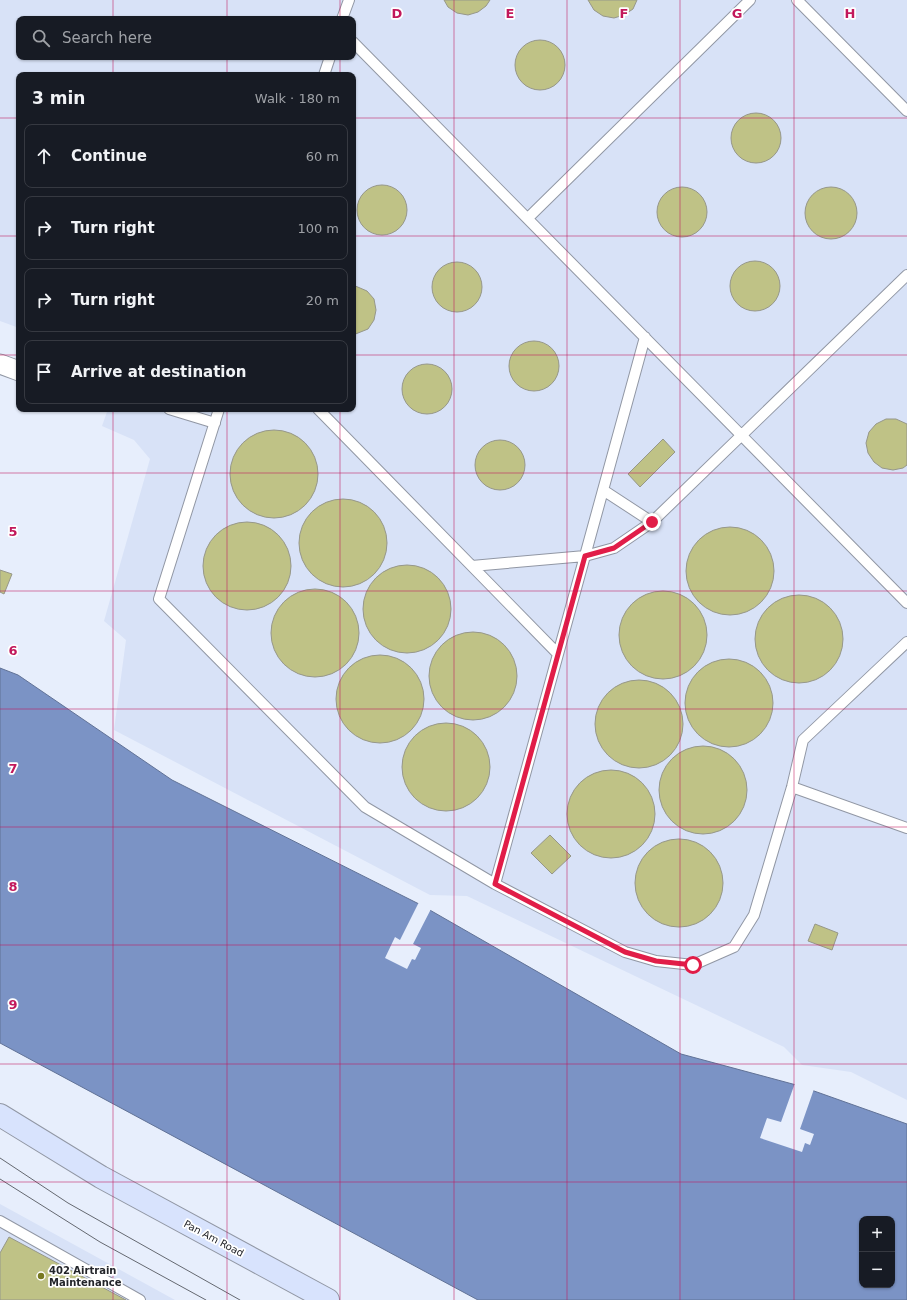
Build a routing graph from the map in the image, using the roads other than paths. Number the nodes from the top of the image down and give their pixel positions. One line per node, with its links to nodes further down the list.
1 (349, 0): 4 (lane)
2 (750, 0): 9 (lane)
3 (798, 0): 8 (lane)
4 (343, 16)
5 (356, 45): 9 (lane)
6 (329, 60): 7 (lane)
7 (325, 72)
8 (907, 111)
9 (528, 218): 11 (lane)
10 (907, 275): 18 (lane)
11 (645, 337): 18 (lane); 19 (lane)
12 (0, 364): 13 (street)
13 (16, 370)
14 (180, 412): 17 (lane)
15 (218, 412): 17 (lane)
16 (321, 412): 22 (lane)
17 (215, 423): 28 (lane)
18 (742, 436): 20 (lane); 23 (lane)
19 (603, 490): 20 (lane); 21 (lane)
20 (652, 522): 21 (lane)
21 (585, 556): 22 (lane); 25 (lane)
22 (472, 566): 25 (lane)
23 (907, 603)
24 (907, 642): 26 (lane)
25 (558, 654): 28 (lane)
26 (792, 787): 27 (lane); 28 (lane)
27 (907, 828)
28 (495, 884)
29 (0, 1115): 31 (street, Pan Am Road)
30 (0, 1132): 31 (street, Pan Am Road)
31 (101, 1177): 34 (street, Pan Am Road)
32 (0, 1221): 33 (lane)
33 (140, 1300)
34 (328, 1300)

